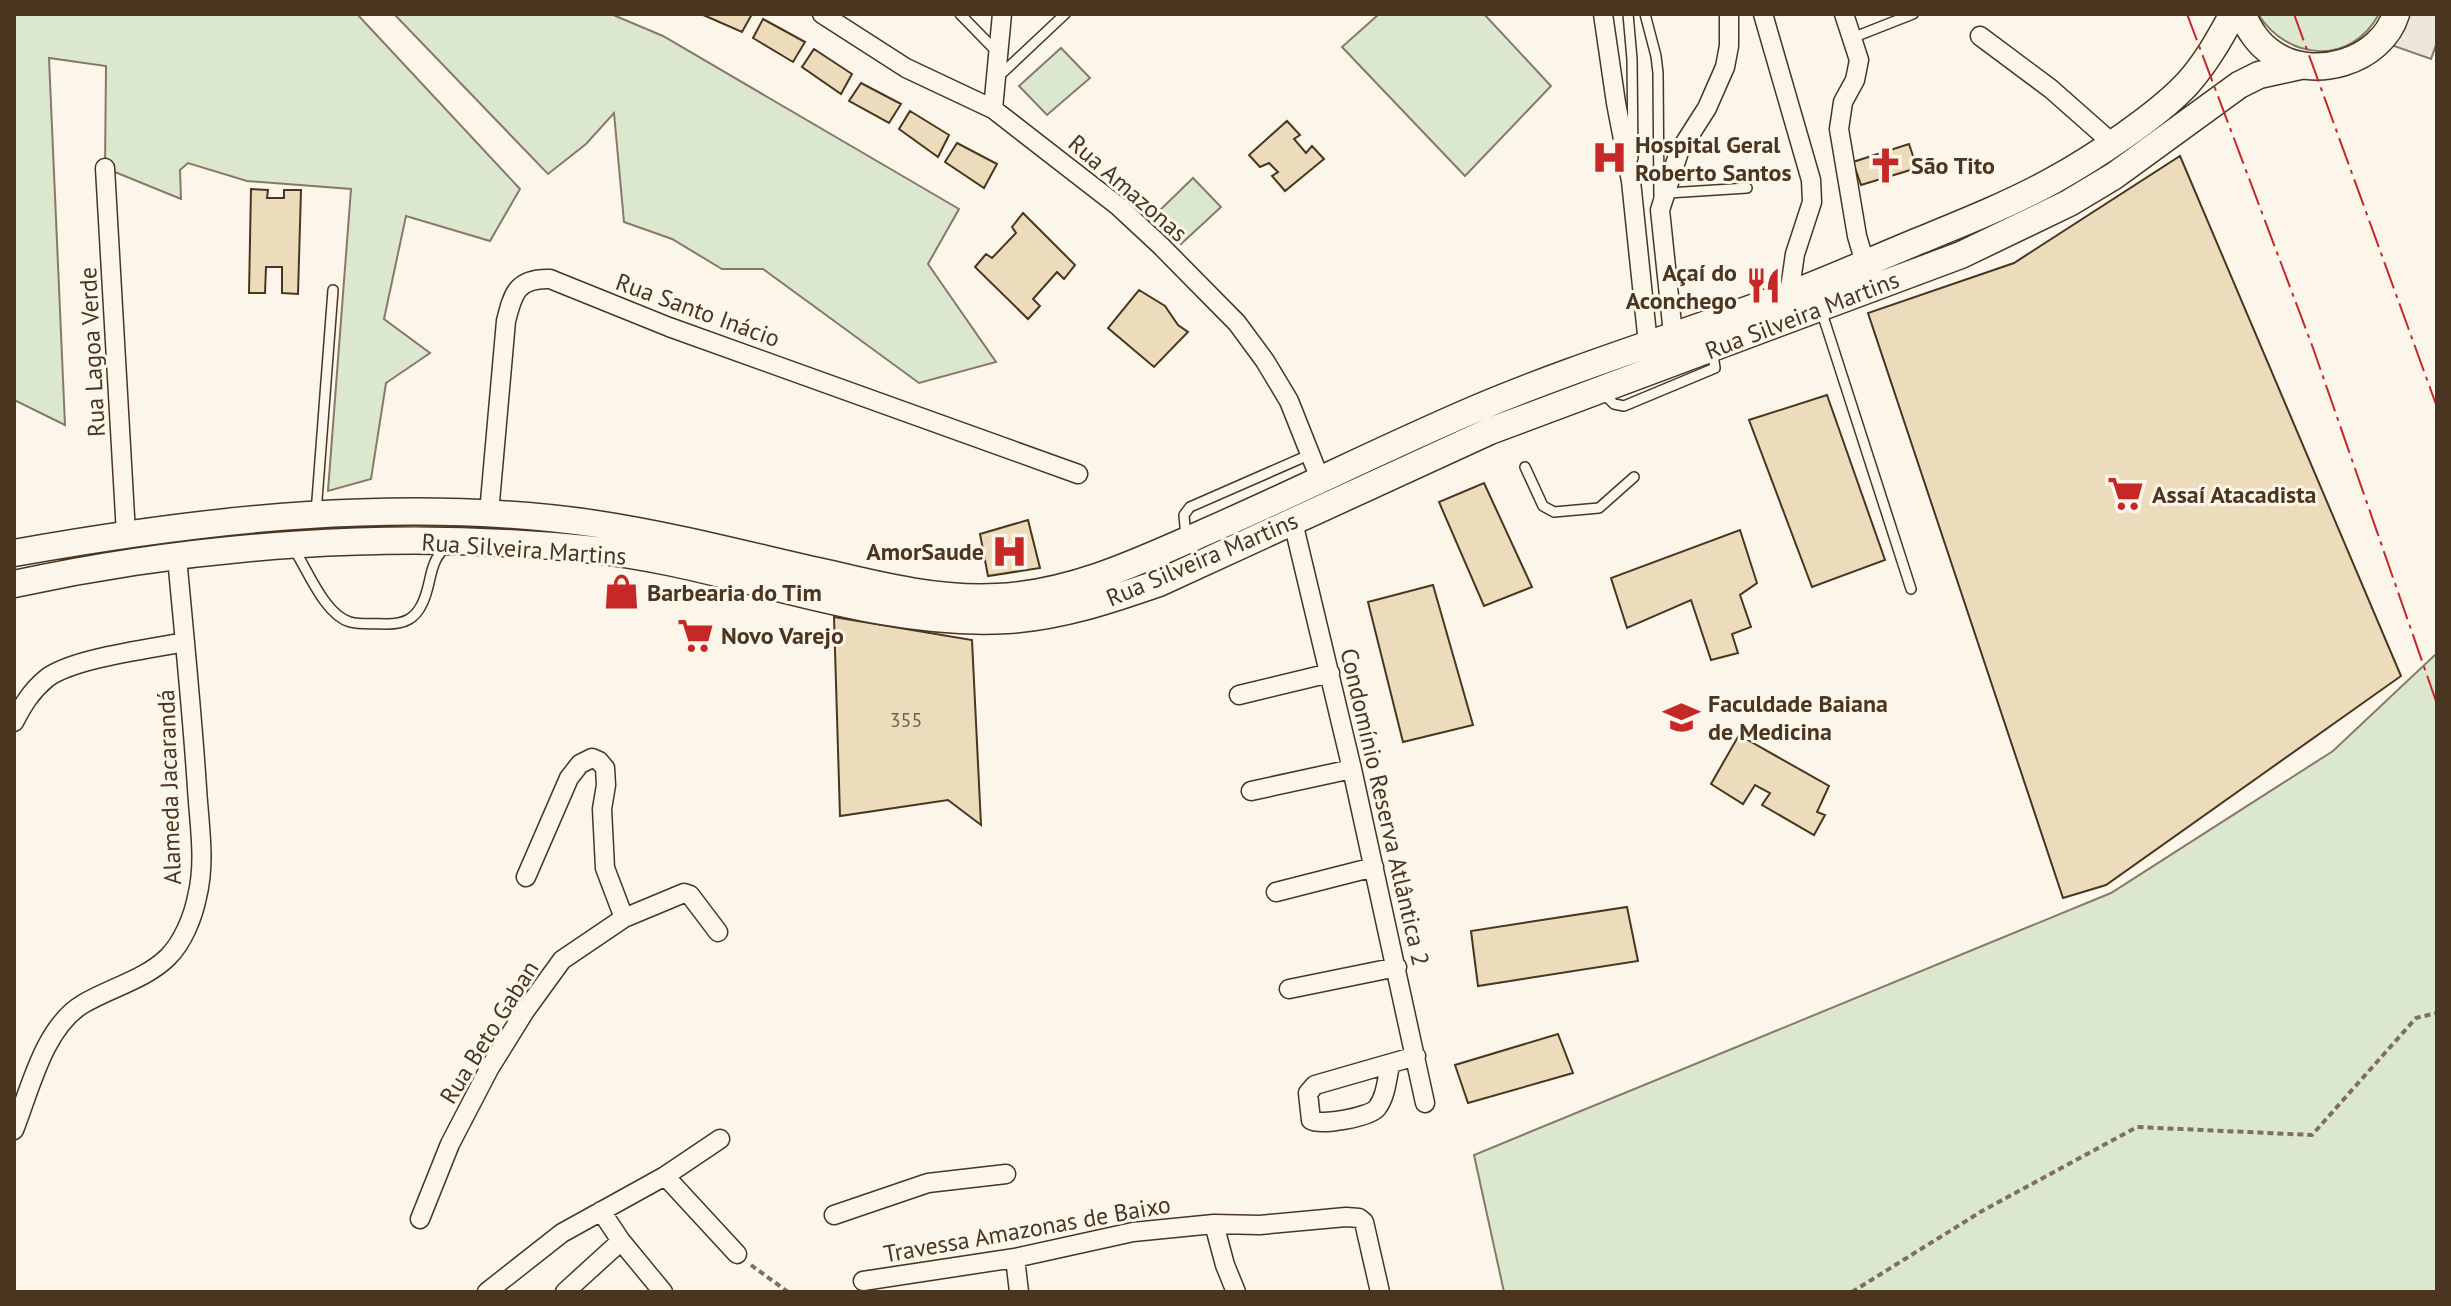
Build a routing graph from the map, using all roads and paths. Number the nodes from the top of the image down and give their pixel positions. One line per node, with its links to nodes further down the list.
1 (822, 14): 20 (street, Rua Amazonas)
2 (960, 14): 17 (lane)
3 (1002, 14): 17 (street)
4 (1065, 14): 19 (lane)
5 (1603, 14): 23 (street)
6 (1628, 14): 23 (lane)
7 (1645, 14): 25 (lane)
8 (1729, 14): 25 (street)
9 (1763, 14): 29 (street)
10 (1844, 14): 16 (street)
11 (1913, 14): 16 (lane)
12 (2233, 14): 21 (main road, Rua Silveira Martins)
13 (2242, 14): 18 (main road)
14 (2396, 14): 18 (main road, Rua Silveira Martins)
15 (1980, 36): 21 (street)
16 (1852, 38): 27 (street)
17 (998, 52): 19 (street)
18 (2300, 66): 30 (main road, Rua Silveira Martins)
19 (995, 80): 20 (street)
20 (993, 109): 36 (street, Rua Amazonas)
21 (2111, 142): 27 (main road, Rua Silveira Martins)
22 (105, 168): 44 (street, Rua Lagoa Verde)
23 (1631, 181): 26 (street)
24 (1747, 188): 25 (lane)
25 (1663, 208): 26 (lane); 31 (street)
26 (1636, 227): 32 (street)
27 (1865, 263): 29 (main road, Rua Silveira Martins)
28 (333, 290): 42 (lane)
29 (1789, 295): 31 (main road, Rua Silveira Martins)
30 (1820, 307): 33 (main road, Rua Silveira Martins); 51 (lane)
31 (1673, 334): 32 (main road, Rua Silveira Martins)
32 (1648, 344): 34 (street); 40 (main road, Rua Silveira Martins)
33 (1712, 348): 34 (main road, Rua Silveira Martins); 35 (lane)
34 (1662, 368): 35 (main road, Rua Silveira Martins)
35 (1599, 390): 43 (main road, Rua Silveira Martins)
36 (1311, 454): 40 (street, Rua Amazonas); 46 (lane)
37 (1525, 467): 39 (lane)
38 (1078, 474): 41 (street, Rua Santo Inácio)
39 (1634, 477)
40 (1320, 479): 46 (main road, Rua Silveira Martins)
41 (489, 513): 42 (main road, Rua Silveira Martins); 46 (main road, Rua Silveira Martins)
42 (316, 516): 44 (main road, Rua Silveira Martins)
43 (1293, 522): 45 (main road, Rua Silveira Martins); 53 (street, Condomínio Reserva Atlântica 2)
44 (126, 534): 48 (main road, Rua Silveira Martins)
45 (454, 541): 47 (main road, Rua Silveira Martins); 47 (lane)
46 (1186, 541)
47 (293, 547): 49 (main road, Rua Silveira Martins)
48 (14, 553)
49 (177, 557): 50 (main road, Rua Silveira Martins); 52 (street, Alameda Jacarandá)
50 (14, 584)
51 (1911, 589)
52 (185, 642): 55 (street); 69 (street, Alameda Jacarandá)
53 (1330, 673): 54 (street); 56 (street, Condomínio Reserva Atlântica 2)
54 (1239, 695)
55 (14, 722)
56 (1352, 769): 57 (street); 58 (street, Condomínio Reserva Atlântica 2)
57 (1251, 791)
58 (1374, 867): 60 (street); 63 (street, Condomínio Reserva Atlântica 2)
59 (526, 877): 61 (street)
60 (1276, 892)
61 (624, 918): 62 (street, Rua Beto Gaban); 75 (street, Rua Beto Gaban)
62 (718, 932)
63 (1397, 967): 64 (street); 66 (street, Condomínio Reserva Atlântica 2)
64 (1289, 989)
65 (2437, 1013): 88 (path)
66 (1416, 1056): 67 (street); 68 (street, Condomínio Reserva Atlântica 2)
67 (1390, 1065): 67 (street)
68 (1425, 1103)
69 (14, 1130)
70 (720, 1139): 72 (street)
71 (1006, 1174): 74 (street)
72 (665, 1176): 73 (street); 78 (street)
73 (601, 1211): 77 (street); 81 (street)
74 (834, 1215)
75 (420, 1219)
76 (1214, 1224): 79 (street, Travessa Amazonas de Baixo); 86 (street); 87 (street, Travessa Amazonas de Baixo)
77 (621, 1241): 82 (street); 83 (street)
78 (737, 1254): 84 (path)
79 (1015, 1258): 80 (street, Travessa Amazonas de Baixo); 85 (street)
80 (863, 1281)
81 (487, 1292)
82 (565, 1292)
83 (663, 1292)
84 (788, 1292)
85 (1019, 1292)
86 (1236, 1292)
87 (1380, 1292)
88 (1852, 1292)

